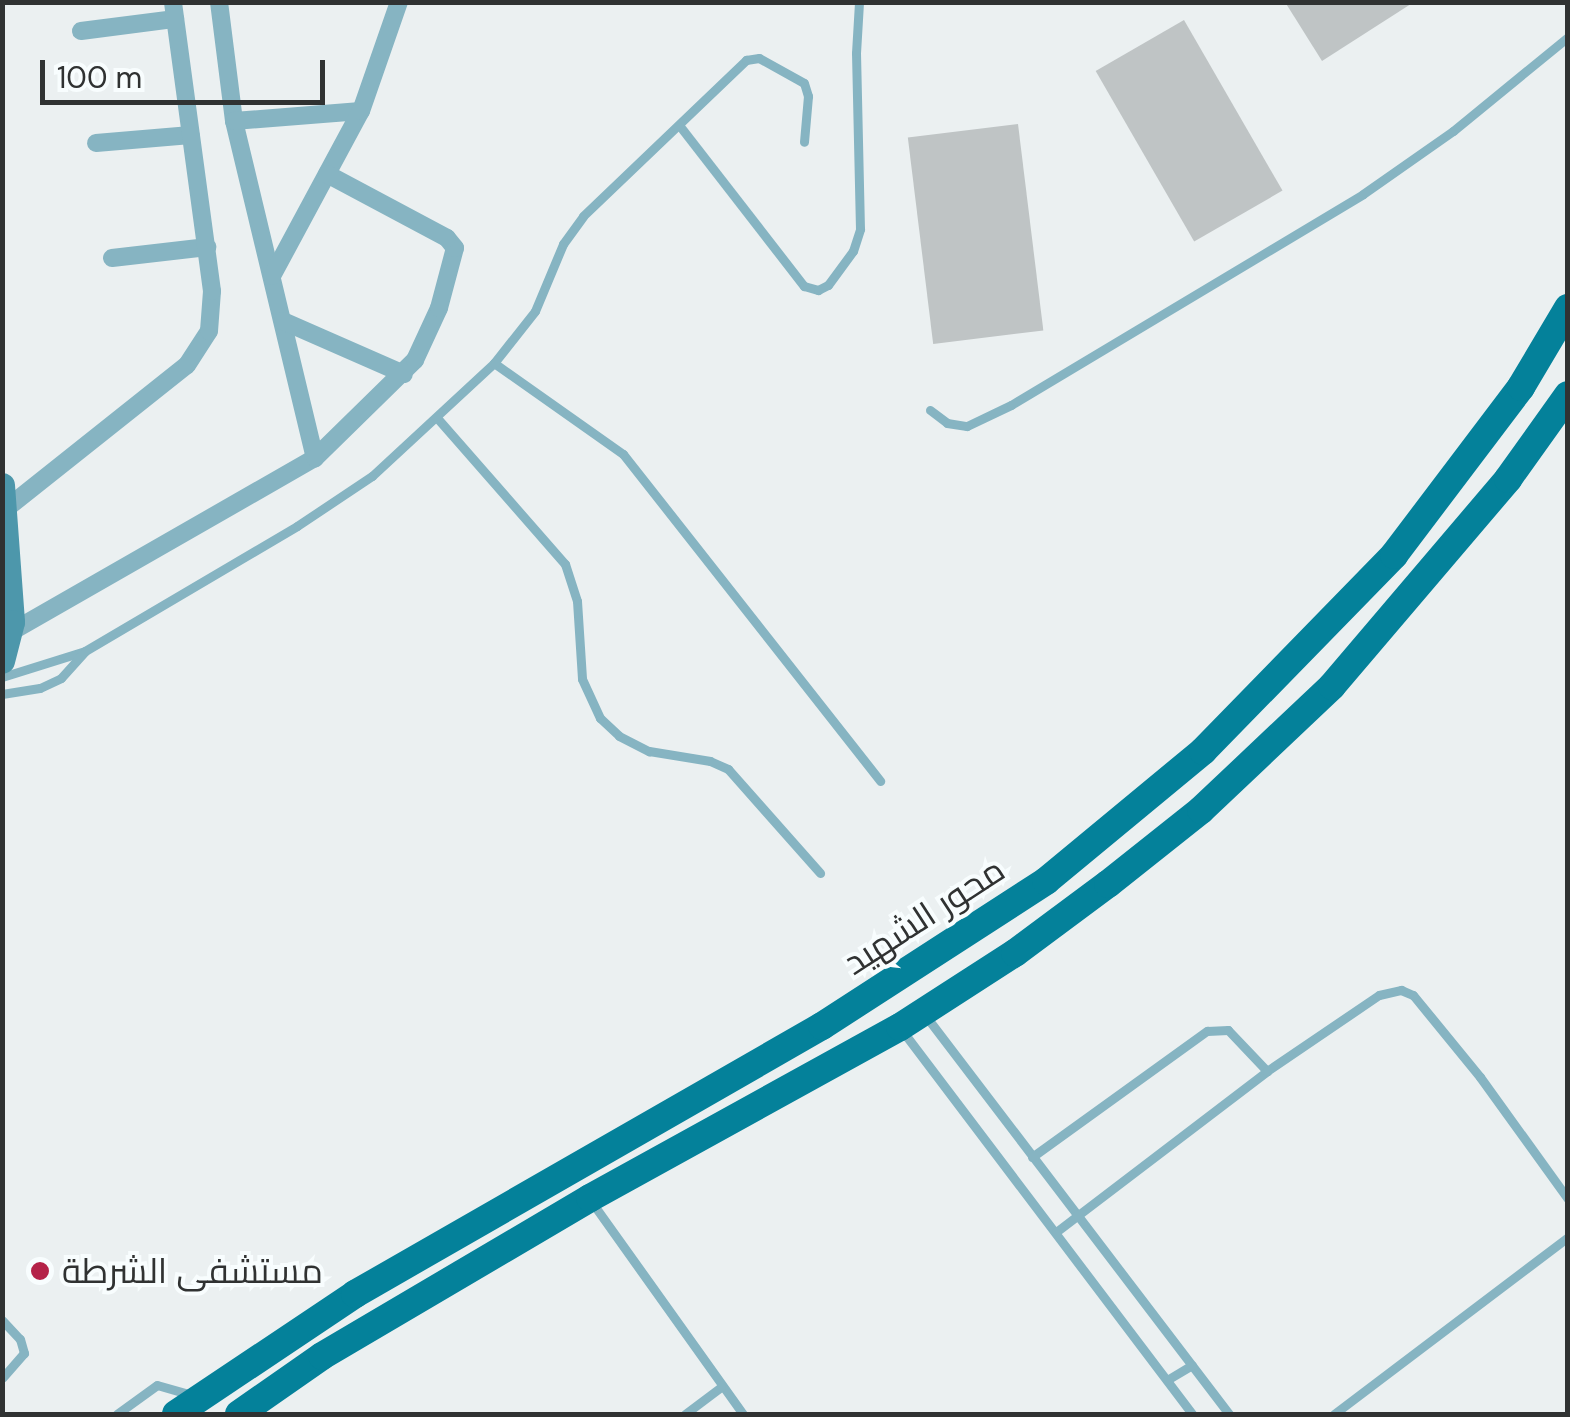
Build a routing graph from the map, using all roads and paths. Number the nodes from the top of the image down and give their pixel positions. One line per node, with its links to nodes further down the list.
1 (219, 2): 10 (street)
2 (386, 2): 7 (street)
3 (399, 2): 7 (street)
4 (859, 2): 11 (lane)
5 (174, 11): 6 (street); 12 (street)
6 (81, 30)
7 (389, 33): 9 (street)
8 (1568, 38): 24 (lane)
9 (361, 111): 10 (street); 15 (street)
10 (234, 122): 18 (street)
11 (679, 126): 13 (lane); 21 (lane)
12 (191, 134): 14 (street); 16 (street)
13 (804, 142)
14 (96, 143)
15 (327, 174): 18 (street); 22 (street)
16 (207, 247): 17 (street); 28 (street)
17 (112, 258)
18 (272, 276): 20 (street)
19 (1568, 308): 50 (main road, محور الشهيد)
20 (282, 321): 22 (street); 26 (street)
21 (494, 363): 25 (lane); 35 (lane)
22 (404, 374): 26 (street)
23 (1568, 395): 37 (main road)
24 (930, 410)
25 (438, 419): 31 (lane); 36 (lane)
26 (315, 458): 30 (street)
27 (2, 485): 28 (main road)
28 (4, 512): 29 (main road)
29 (6, 584): 30 (main road)
30 (11, 632): 32 (main road)
31 (86, 651): 33 (lane); 34 (lane)
32 (2, 660)
33 (2, 677)
34 (2, 694)
35 (880, 782)
36 (820, 873)
37 (911, 1020): 39 (lane); 40 (main road); 43 (lane)
38 (1267, 1071): 39 (lane); 41 (lane); 42 (lane)
39 (1032, 1157): 42 (lane)
40 (590, 1198): 49 (lane); 52 (main road)
41 (1568, 1198)
42 (1076, 1216): 43 (lane); 46 (lane)
43 (1056, 1232): 48 (lane)
44 (1568, 1237): 57 (lane)
45 (2, 1320): 47 (lane)
46 (1192, 1365): 48 (lane); 56 (lane)
47 (2, 1378)
48 (1168, 1380): 55 (lane)
49 (721, 1387): 53 (lane); 54 (lane)
50 (187, 1407): 51 (lane)
51 (118, 1414)
52 (238, 1414)
53 (686, 1414)
54 (743, 1414)
55 (1192, 1414)
56 (1229, 1414)
57 (1334, 1414)

